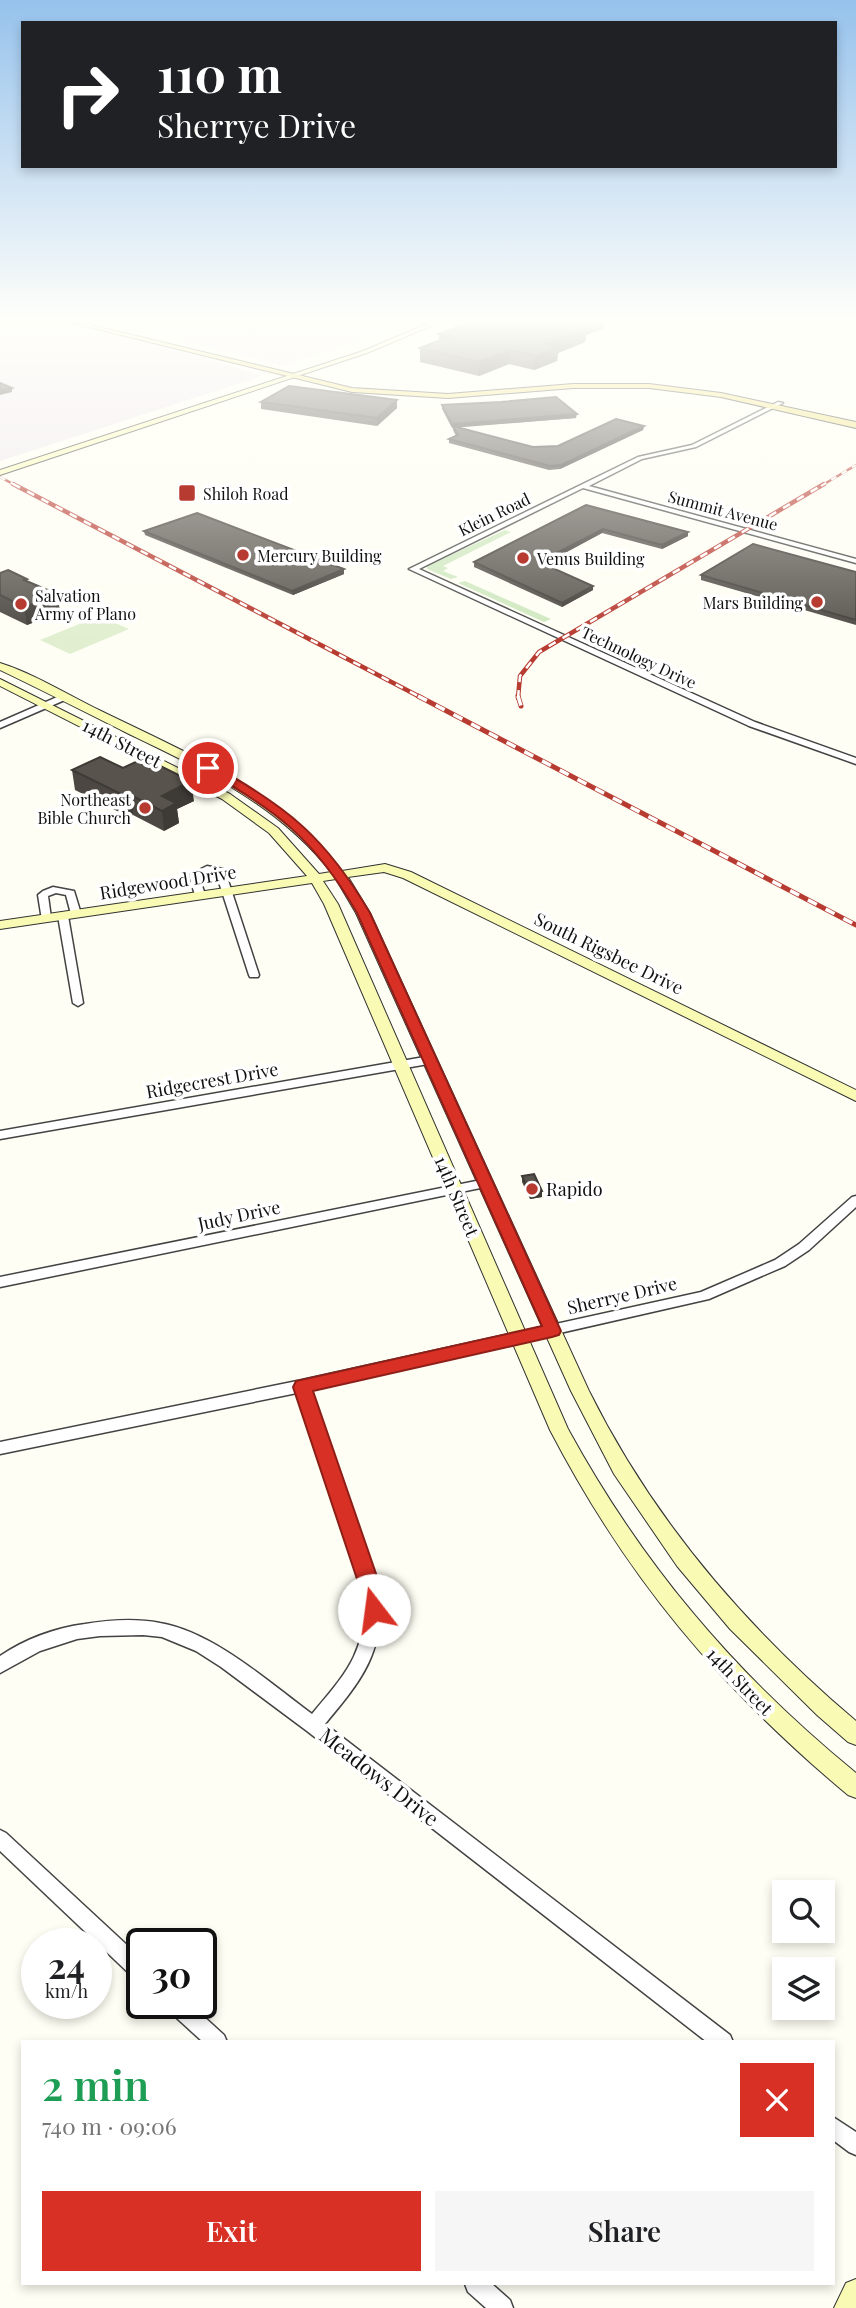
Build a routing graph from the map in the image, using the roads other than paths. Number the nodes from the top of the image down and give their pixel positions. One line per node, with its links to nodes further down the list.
1 (119, 427): 4 (main road)
2 (139, 427): 5 (main road)
3 (733, 427): 6 (street, Klein Road)
4 (0, 466)
5 (0, 473)
6 (583, 486): 7 (street, Summit Avenue); 8 (street, Klein Road)
7 (856, 561)
8 (413, 569): 16 (street, Technology Drive)
9 (0, 666): 11 (main road, 14th Street)
10 (0, 682): 12 (main road, 14th Street)
11 (64, 697): 12 (street); 14 (main road, 14th Street)
12 (46, 705): 13 (street); 15 (main road, 14th Street)
13 (0, 725)
14 (160, 744): 15 (main road); 17 (main road, 14th Street)
15 (142, 753): 18 (main road, 14th Street)
16 (856, 761)
17 (277, 810): 18 (main road); 19 (main road, 14th Street)
18 (258, 817): 20 (main road, 14th Street)
19 (340, 873): 20 (main road, Ridgewood Drive); 28 (main road, 14th Street); 30 (main road, South Rigsbee Drive)
20 (316, 877): 21 (main road, Ridgewood Drive); 29 (main road, 14th Street)
21 (228, 891): 22 (main road, Ridgewood Drive); 22 (street); 26 (street)
22 (200, 895): 23 (main road, Ridgewood Drive)
23 (69, 915): 24 (main road, Ridgewood Drive); 24 (street); 27 (street)
24 (47, 918): 25 (main road, Ridgewood Drive)
25 (0, 925)
26 (254, 975)
27 (78, 1003)
28 (430, 1060): 29 (street, Ridgecrest Drive); 32 (main road, 14th Street)
29 (401, 1065): 31 (street, Ridgecrest Drive); 33 (main road, 14th Street)
30 (856, 1096)
31 (0, 1135)
32 (486, 1183): 33 (street, Judy Drive); 36 (main road, 14th Street)
33 (454, 1189): 35 (street, Judy Drive); 37 (main road, 14th Street)
34 (856, 1200): 36 (street, Sherrye Drive)
35 (0, 1282)
36 (552, 1331): 37 (street, Sherrye Drive); 42 (main road, 14th Street)
37 (519, 1338): 38 (street, Sherrye Drive); 43 (main road, 14th Street)
38 (302, 1387): 39 (street, Sherrye Drive); 41 (street)
39 (0, 1448)
40 (0, 1665): 41 (street, Meadows Drive)
41 (313, 1725): 48 (street, Meadows Drive)
42 (856, 1735)
43 (856, 1787)
44 (0, 1839): 45 (street)
45 (126, 1957)
46 (193, 2019): 47 (street)
47 (216, 2040)
48 (720, 2040)
49 (835, 2129): 50 (street)
50 (856, 2145)
51 (477, 2285): 53 (street)
52 (856, 2292): 54 (main road)
53 (502, 2308)
54 (848, 2308)

